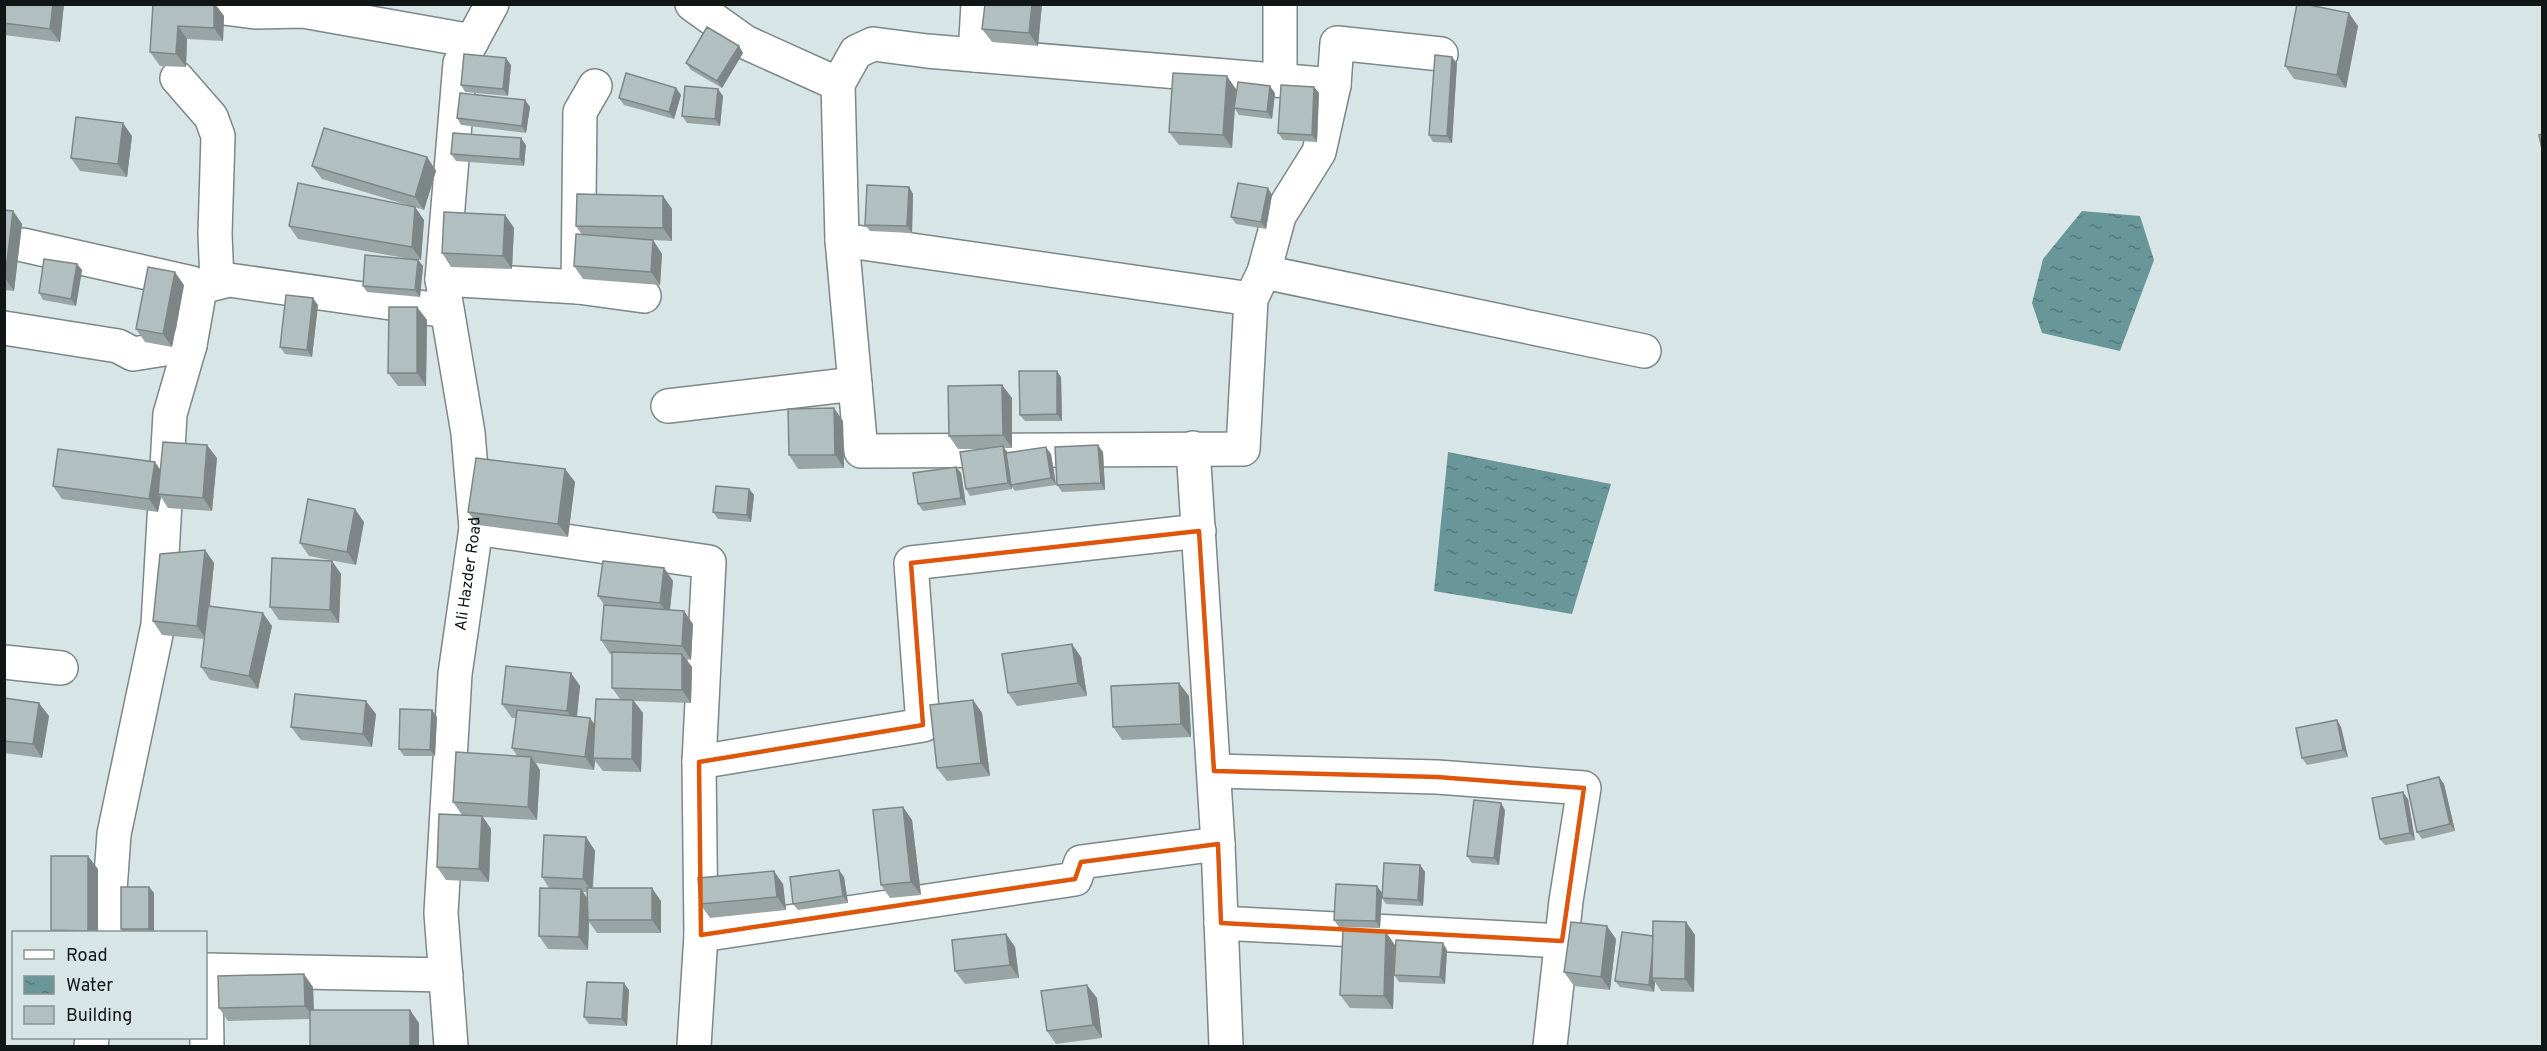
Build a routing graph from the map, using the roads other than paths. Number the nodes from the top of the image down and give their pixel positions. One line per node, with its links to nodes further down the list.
1 (192, 4): 6 (street)
2 (492, 4): 7 (street, Ali Hazder Road)
3 (692, 4): 12 (street)
4 (978, 4): 9 (street)
5 (1280, 4): 11 (street)
6 (303, 8): 7 (street)
7 (472, 41): 17 (street, Ali Hazder Road)
8 (1441, 54): 13 (street)
9 (975, 55): 11 (street); 12 (street)
10 (177, 78): 18 (street)
11 (1280, 78): 13 (street)
12 (838, 84): 15 (street)
13 (1334, 85): 19 (street)
14 (596, 86): 20 (street)
15 (842, 240): 19 (street); 26 (street)
16 (23, 245): 18 (street)
17 (442, 279): 20 (street); 22 (street, Ali Hazder Road)
18 (211, 284): 22 (street); 24 (street)
19 (1258, 285): 25 (street); 28 (street)
20 (578, 287): 21 (street)
21 (644, 296)
22 (447, 311): 29 (street, Ali Hazder Road)
23 (4, 328): 24 (street)
24 (190, 345): 37 (street)
25 (1644, 351)
26 (855, 384): 27 (street); 28 (street)
27 (668, 406)
28 (1193, 448): 30 (street)
29 (476, 528): 33 (street); 41 (street, Ali Hazder Road)
30 (1199, 531): 33 (street); 34 (street)
31 (4, 662): 32 (street)
32 (61, 668)
33 (699, 762): 38 (street)
34 (1214, 771): 35 (street); 39 (street)
35 (1218, 844): 36 (street); 38 (street)
36 (1221, 923): 39 (street); 44 (street)
37 (107, 931)
38 (701, 935): 43 (street)
39 (1562, 941): 45 (street)
40 (207, 970): 41 (street)
41 (446, 975): 42 (street, Ali Hazder Road)
42 (451, 1047)
43 (694, 1047)
44 (1226, 1047)
45 (1550, 1047)

